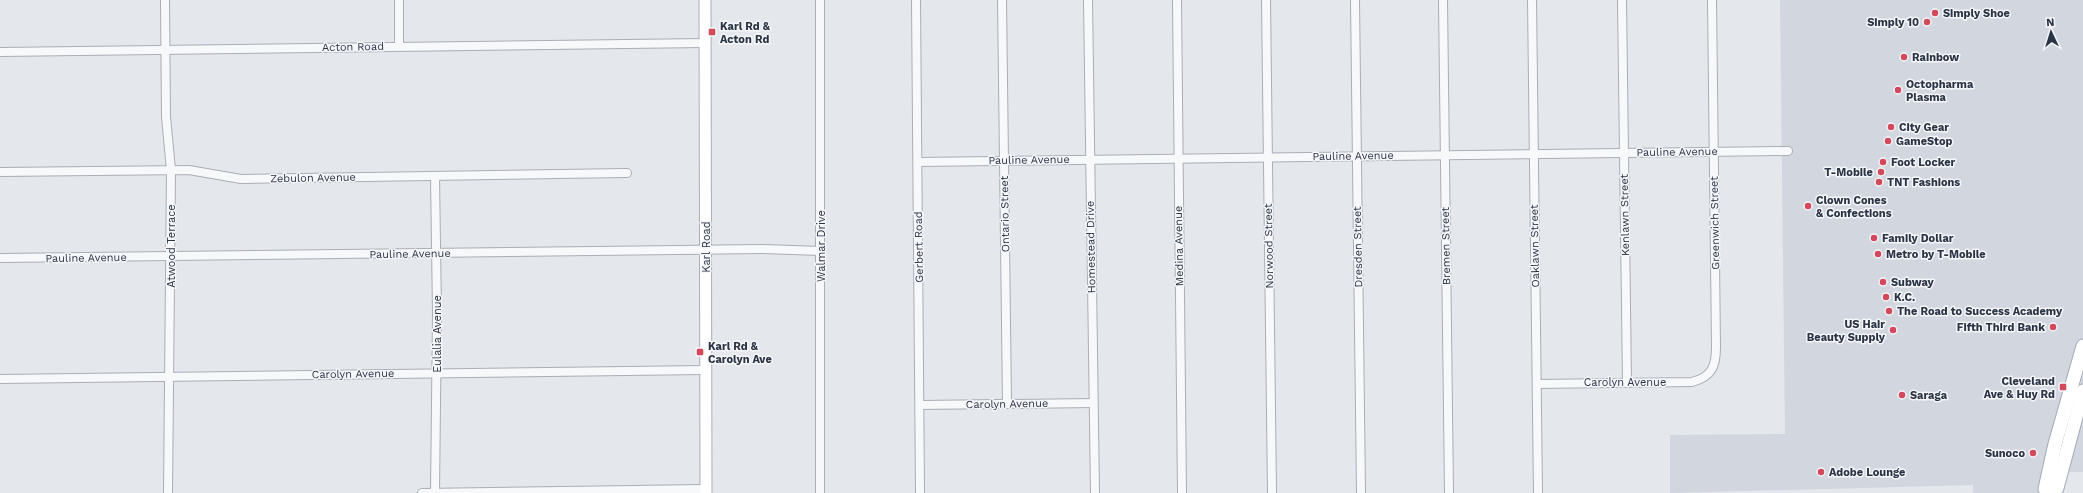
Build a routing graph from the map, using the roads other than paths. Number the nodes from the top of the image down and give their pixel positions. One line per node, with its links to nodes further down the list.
1 (165, 0): 17 (street, Atwood Terrace)
2 (399, 0): 16 (street)
3 (705, 0): 15 (main road, Karl Road)
4 (820, 0): 35 (street, Walmar Drive)
5 (916, 0): 29 (street, Gerbert Road)
6 (1002, 0): 28 (street, Ontario Street)
7 (1088, 0): 27 (street, Homestead Drive)
8 (1177, 0): 24 (street, Medina Avenue)
9 (1266, 0): 26 (street, Norwood Street)
10 (1355, 0): 25 (street, Dresden Street)
11 (1443, 0): 23 (street, Bremen Street)
12 (1532, 0): 22 (street, Oaklawn Street)
13 (1622, 0): 21 (street, Kenlawn Street)
14 (1712, 0): 20 (street, Greenwich Street)
15 (705, 43): 16 (street, Acton Road); 34 (main road, Karl Road)
16 (399, 46): 17 (street, Acton Road)
17 (165, 50): 18 (street, Acton Road); 30 (street, Atwood Terrace)
18 (0, 52)
19 (1788, 151): 20 (street, Pauline Avenue)
20 (1714, 152): 21 (street, Pauline Avenue); 41 (street, Greenwich Street)
21 (1624, 153): 22 (street, Pauline Avenue); 45 (street, Kenlawn Street)
22 (1534, 154): 23 (street, Pauline Avenue); 46 (street, Oaklawn Street)
23 (1445, 155): 25 (street, Pauline Avenue); 63 (street, Bremen Street)
24 (1179, 156): 26 (street, Pauline Avenue); 27 (street, Pauline Avenue); 60 (street, Medina Avenue)
25 (1357, 156): 26 (street, Pauline Avenue); 62 (street, Dresden Street)
26 (1268, 158): 61 (street, Norwood Street)
27 (1090, 160): 28 (street, Pauline Avenue); 50 (street, Homestead Drive)
28 (1004, 161): 29 (street, Pauline Avenue); 49 (street, Ontario Street)
29 (918, 162): 51 (street, Gerbert Road)
30 (171, 170): 31 (street, Zebulon Avenue); 33 (street, Zebulon Avenue); 37 (street, Atwood Terrace)
31 (0, 172)
32 (627, 174): 33 (street, Zebulon Avenue)
33 (435, 176): 36 (street, Eulalia Avenue)
34 (706, 250): 35 (street, Pauline Avenue); 36 (street, Pauline Avenue); 40 (main road, Karl Road)
35 (821, 250): 57 (street, Walmar Drive)
36 (437, 253): 37 (street, Pauline Avenue); 42 (street, Eulalia Avenue)
37 (171, 256): 38 (street, Pauline Avenue); 43 (street, Atwood Terrace)
38 (0, 258)
39 (2083, 346): 48 (main road)
40 (705, 370): 42 (street, Carolyn Avenue); 53 (main road, Karl Road)
41 (1710, 372): 45 (street, Carolyn Avenue)
42 (437, 373): 43 (street, Carolyn Avenue); 56 (street, Eulalia Avenue)
43 (170, 377): 44 (street, Carolyn Avenue); 54 (street, Atwood Terrace)
44 (0, 379)
45 (1627, 383): 46 (street, Carolyn Avenue)
46 (1537, 384): 64 (street, Oaklawn Street)
47 (2083, 392): 52 (main road)
48 (2070, 394): 52 (main road); 65 (main road)
49 (1007, 403): 50 (street, Carolyn Avenue); 51 (street, Carolyn Avenue)
50 (1093, 403): 59 (street, Homestead Drive)
51 (921, 405): 58 (street, Gerbert Road)
52 (2076, 415): 65 (main road)
53 (706, 491): 56 (street)
54 (168, 493)
55 (422, 493): 56 (street)
56 (435, 493)
57 (820, 493)
58 (920, 493)
59 (1095, 493)
60 (1182, 493)
61 (1272, 493)
62 (1361, 493)
63 (1449, 493)
64 (1538, 493)
65 (2051, 493)

